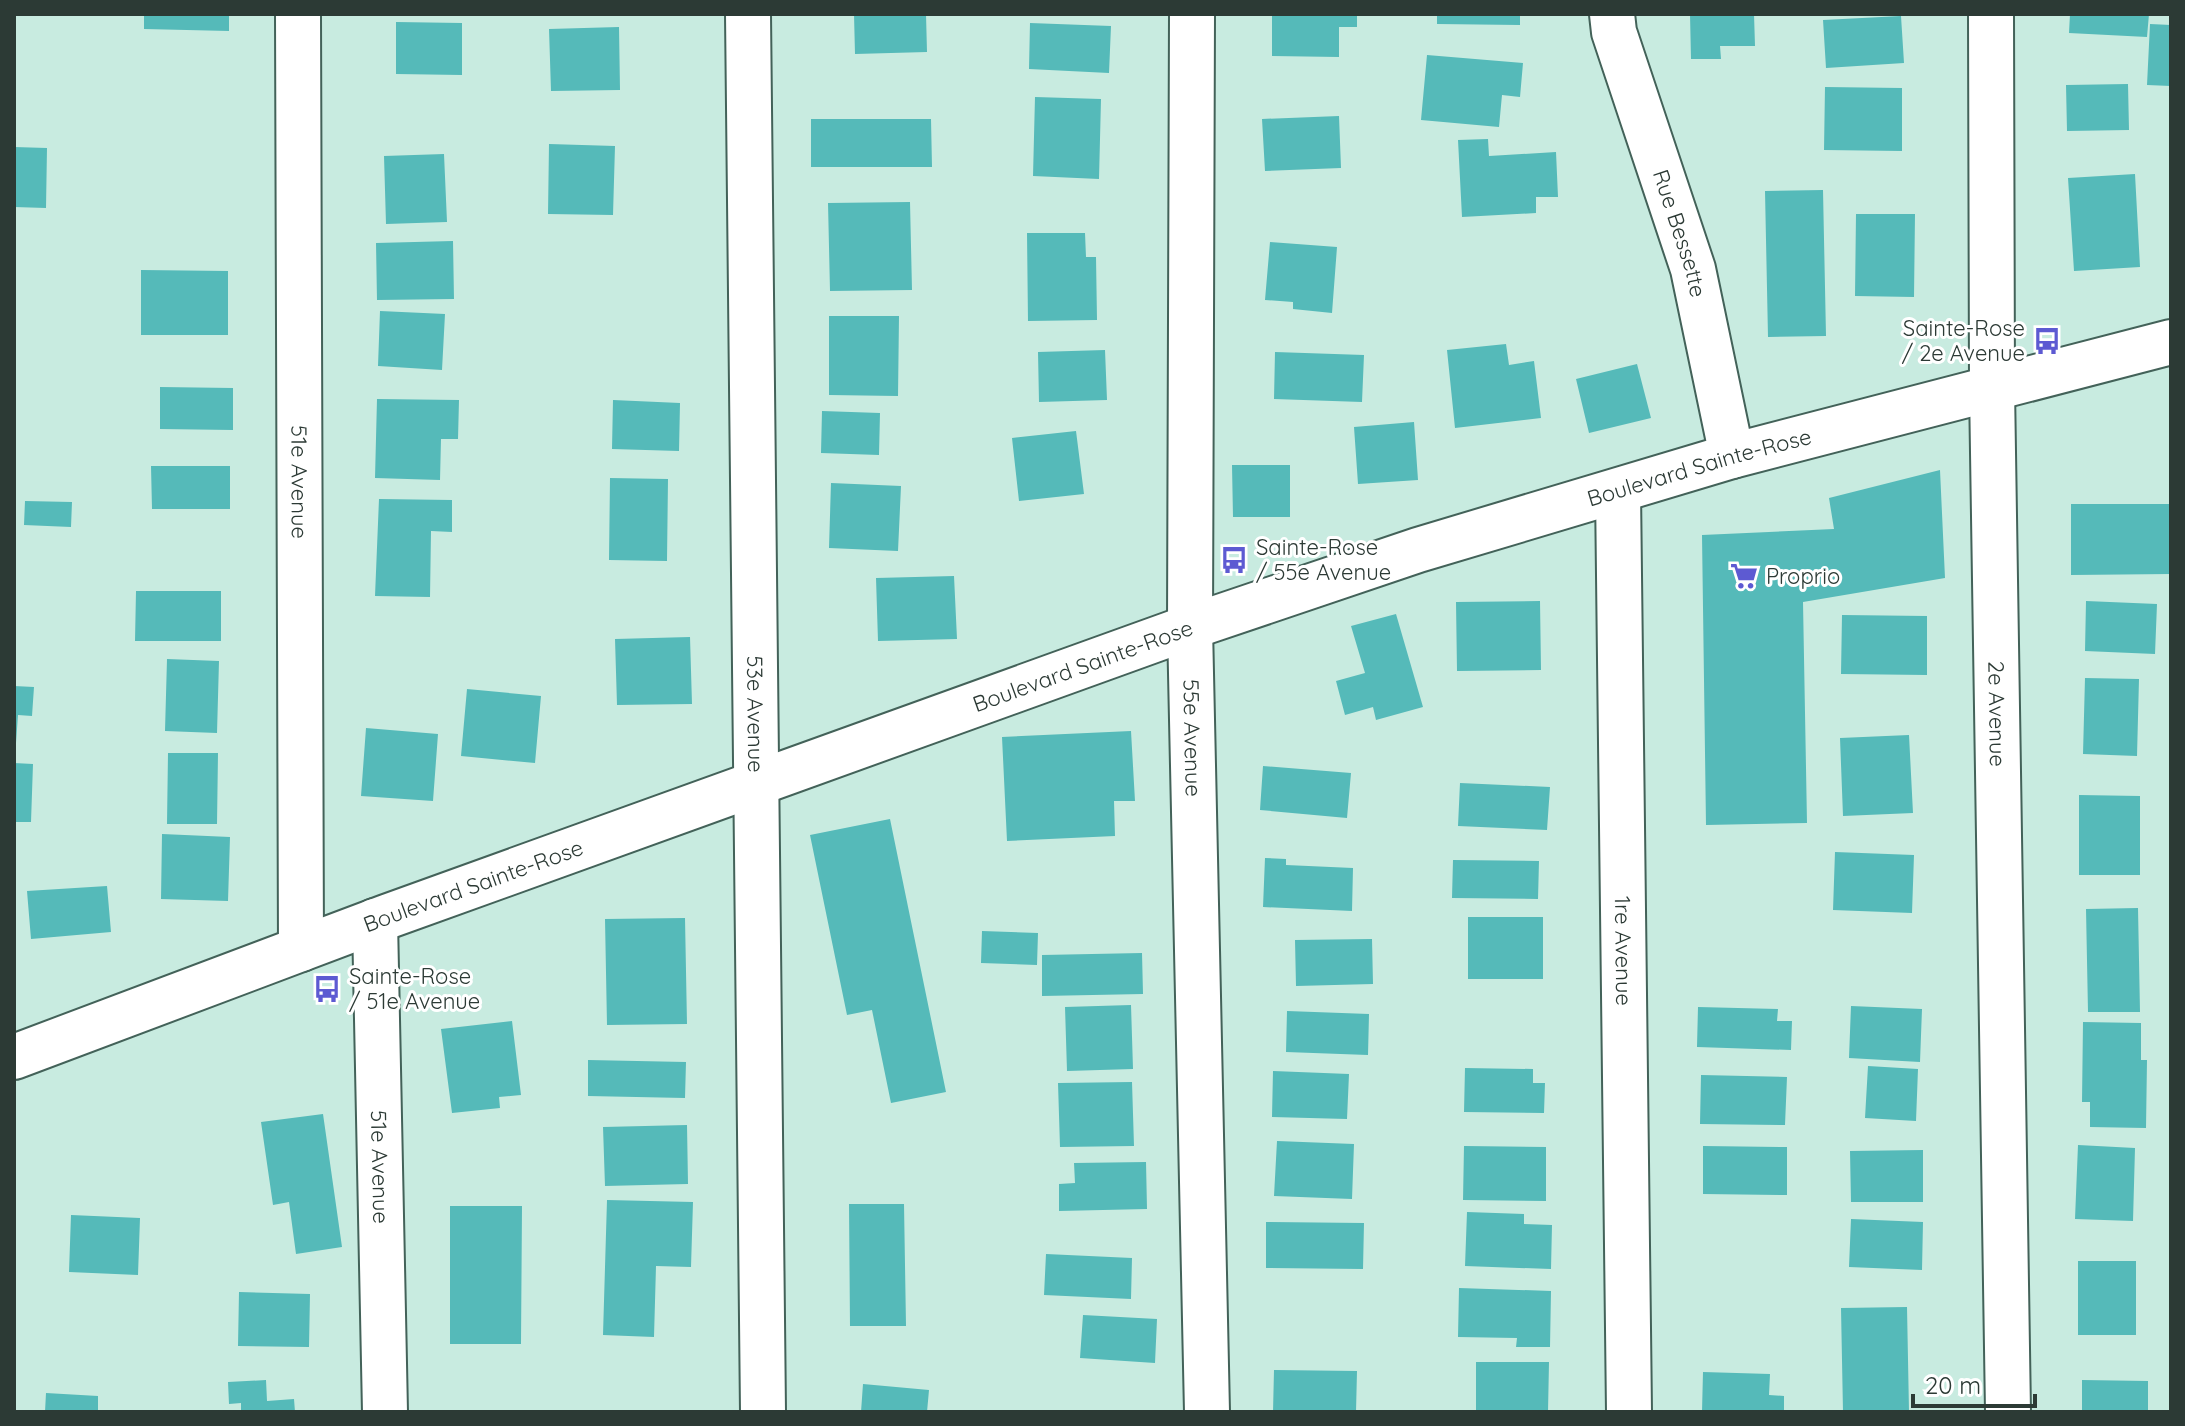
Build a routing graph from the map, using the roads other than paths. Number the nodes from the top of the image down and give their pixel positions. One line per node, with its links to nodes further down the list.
1 (298, 14): 13 (street, 51e Avenue)
2 (748, 14): 11 (street, 53e Avenue)
3 (1192, 14): 10 (street, 55e Avenue)
4 (1612, 14): 8 (street, Rue Bessette)
5 (1991, 14): 7 (street, 2e Avenue)
6 (2171, 342): 7 (street, Boulevard Sainte-Rose)
7 (1992, 388): 8 (street, Boulevard Sainte-Rose); 19 (street, 2e Avenue)
8 (1732, 456): 9 (street, Boulevard Sainte-Rose)
9 (1618, 491): 10 (street, Boulevard Sainte-Rose); 18 (street, 1re Avenue)
10 (1190, 627): 11 (street, Boulevard Sainte-Rose); 17 (street, 55e Avenue)
11 (756, 786): 12 (street, Boulevard Sainte-Rose); 16 (street, 53e Avenue)
12 (375, 921): 13 (street, Boulevard Sainte-Rose); 15 (street, 51e Avenue)
13 (301, 949): 14 (street, Boulevard Sainte-Rose)
14 (14, 1057)
15 (385, 1412)
16 (763, 1412)
17 (1207, 1412)
18 (1629, 1412)
19 (2008, 1412)

